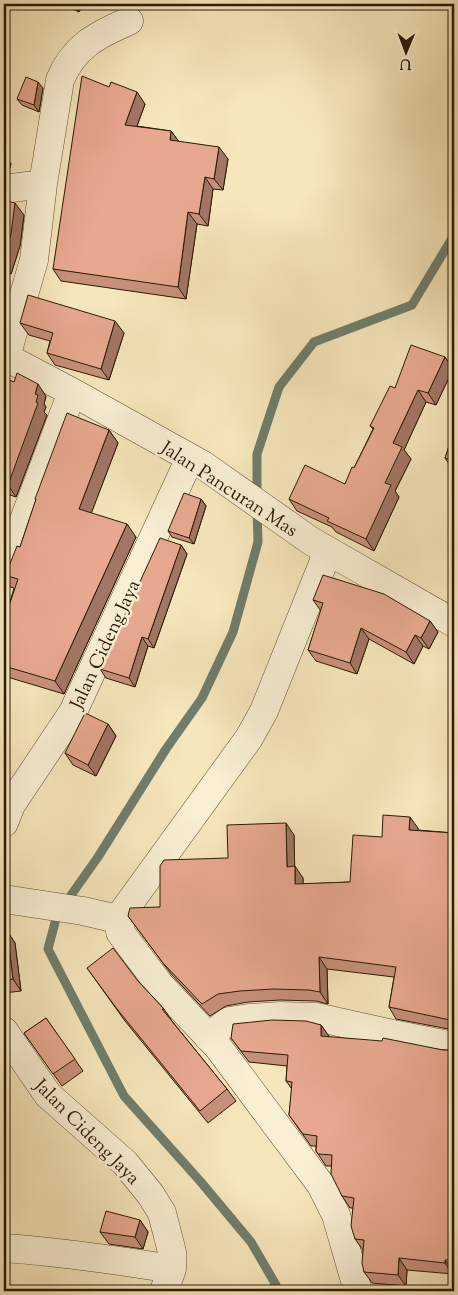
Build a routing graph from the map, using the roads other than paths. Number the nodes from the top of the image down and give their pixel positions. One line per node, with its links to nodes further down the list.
1 (129, 21): 2 (street)
2 (43, 184): 3 (street); 4 (street)
3 (4, 190)
4 (5, 356): 5 (street, Jalan Pancuran Mas)
5 (72, 392): 6 (street, Jalan Pancuran Mas); 8 (street)
6 (197, 461): 7 (street, Jalan Pancuran Mas); 10 (street, Jalan Cideng Jaya)
7 (328, 551): 9 (street, Jalan Pancuran Mas); 12 (street)
8 (4, 574)
9 (454, 623)
10 (4, 823)
11 (16, 901): 12 (street)
12 (122, 920): 14 (street)
13 (4, 1031): 17 (street, Jalan Cideng Jaya)
14 (208, 1037): 15 (street); 18 (street)
15 (454, 1046)
16 (4, 1248): 17 (street)
17 (168, 1280)
18 (358, 1291)

